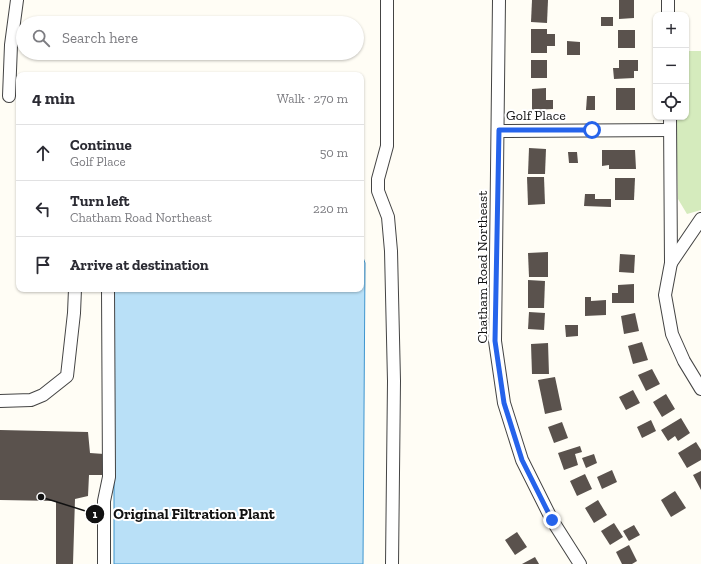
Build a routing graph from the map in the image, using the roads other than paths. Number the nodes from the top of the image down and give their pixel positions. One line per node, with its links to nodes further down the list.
1 (17, 0): 6 (street)
2 (387, 0): 17 (street)
3 (499, 0): 8 (street, Chatham Road Northeast)
4 (668, 0): 5 (street)
5 (668, 12)
6 (9, 96)
7 (670, 120): 9 (street)
8 (499, 130): 9 (street, Golf Place); 18 (street, Chatham Road Northeast)
9 (670, 130): 11 (street)
10 (701, 219): 11 (street)
11 (671, 263): 14 (street)
12 (75, 292): 15 (street)
13 (108, 292): 16 (street)
14 (701, 389)
15 (0, 400)
16 (104, 564)
17 (392, 564)
18 (580, 564)

